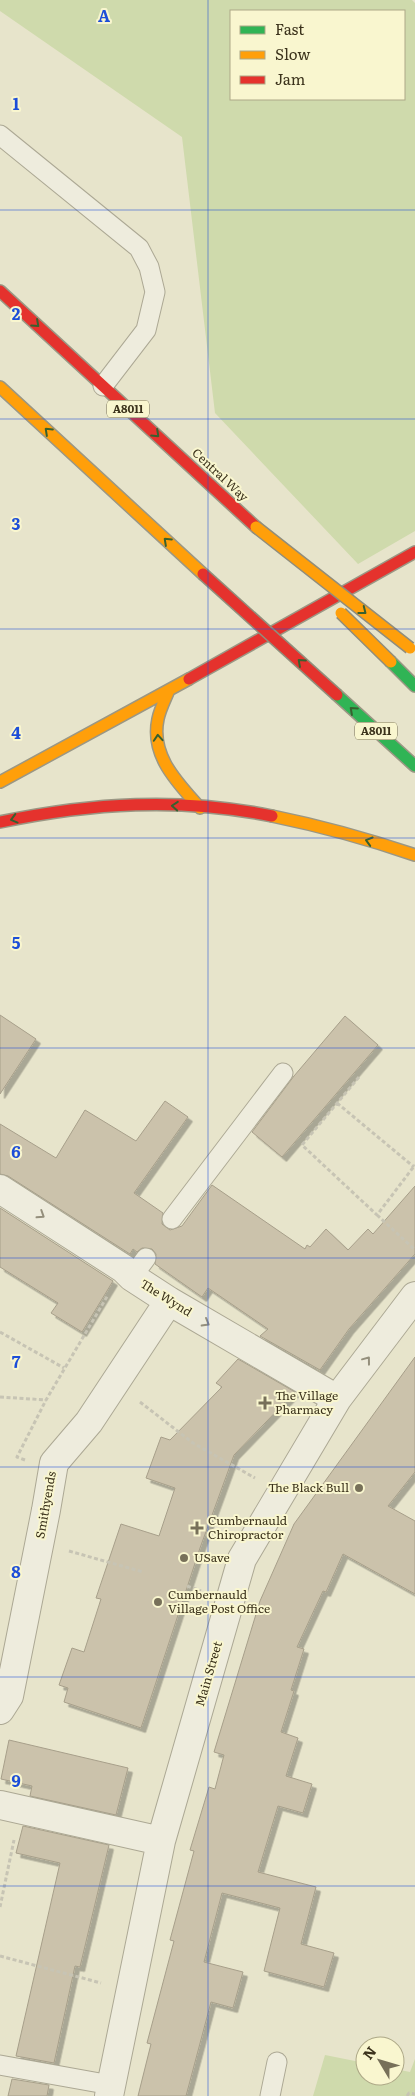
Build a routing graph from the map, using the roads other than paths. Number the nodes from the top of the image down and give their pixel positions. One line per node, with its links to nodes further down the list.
1 (0, 135): 3 (lane)
2 (0, 291): 3 (main road, Central Way / A8011, one-way to 3)
3 (103, 386): 5 (main road, Central Way / A8011, one-way to 5)
4 (0, 387): 10 (main road, A8011, one-way to 4, bridge)
5 (256, 527): 7 (main road, one-way to 7, bridge); 8 (main road, Central Way / A8011, bridge)
6 (415, 552): 9 (main road)
7 (413, 650)
8 (415, 686)
9 (168, 690): 11 (main road); 12 (main road, one-way to 9)
10 (415, 766)
11 (0, 782)
12 (200, 808): 13 (main road, one-way to 13); 14 (main road, one-way to 12)
13 (0, 822)
14 (415, 856)
15 (283, 1072): 17 (lane)
16 (0, 1189): 19 (street, The Wynd, one-way to 19)
17 (172, 1220)
18 (415, 1296): 20 (street, Main Street, one-way to 18)
19 (169, 1301): 20 (street, The Wynd, one-way to 20); 21 (street, Smithyends)
20 (337, 1399): 23 (street, Main Street)
21 (0, 1710)
22 (10, 1807): 23 (street)
23 (161, 1841): 26 (street, Main Street)
24 (277, 2062): 27 (lane)
25 (0, 2065): 26 (lane)
26 (110, 2091)
27 (270, 2096)

